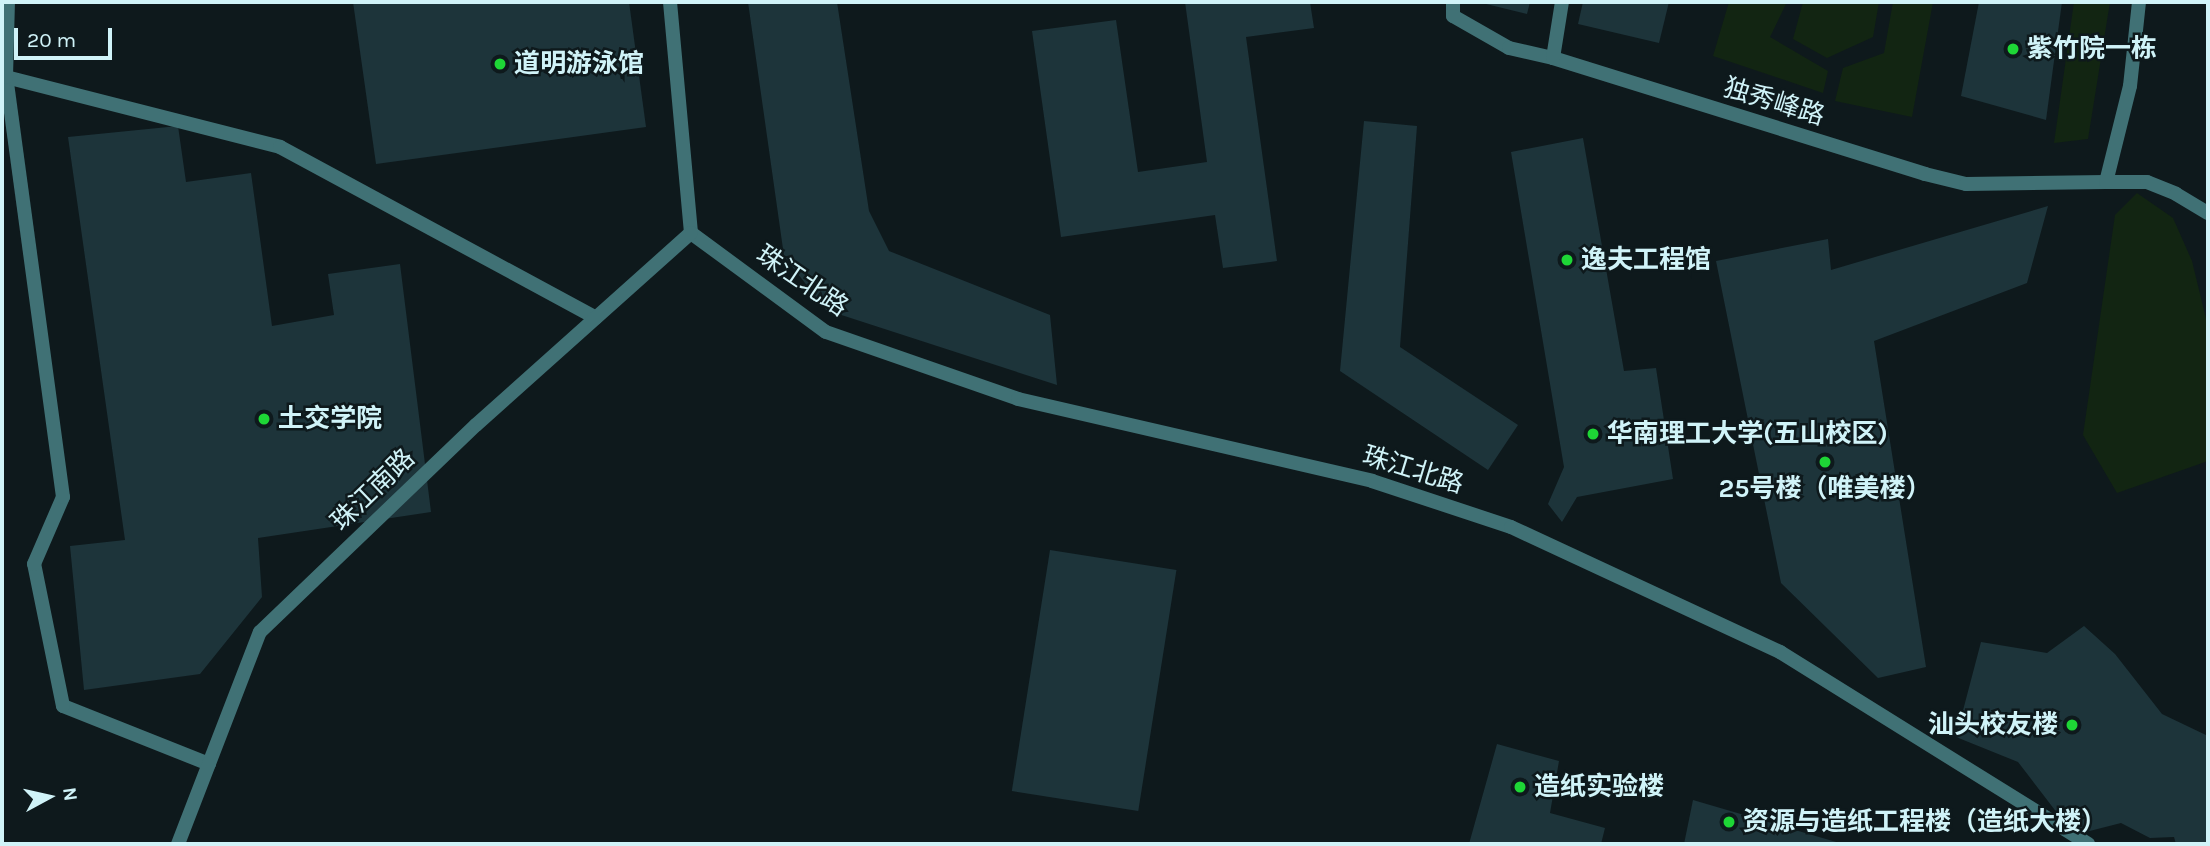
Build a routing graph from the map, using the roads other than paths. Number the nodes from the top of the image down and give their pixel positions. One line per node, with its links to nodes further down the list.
1 (8, 2): 7 (street)
2 (670, 2): 10 (street)
3 (1453, 2): 6 (street, 独秀峰路)
4 (1562, 2): 6 (street)
5 (2139, 2): 8 (street)
6 (1553, 58): 8 (street, 独秀峰路)
7 (6, 77): 11 (street); 12 (street)
8 (2106, 182): 9 (street, 独秀峰路)
9 (2208, 213)
10 (691, 233): 11 (street, 珠江南路); 14 (street, 珠江北路)
11 (596, 318): 12 (street, 珠江南路)
12 (209, 764): 13 (street, 珠江南路)
13 (178, 844)
14 (2088, 844)

